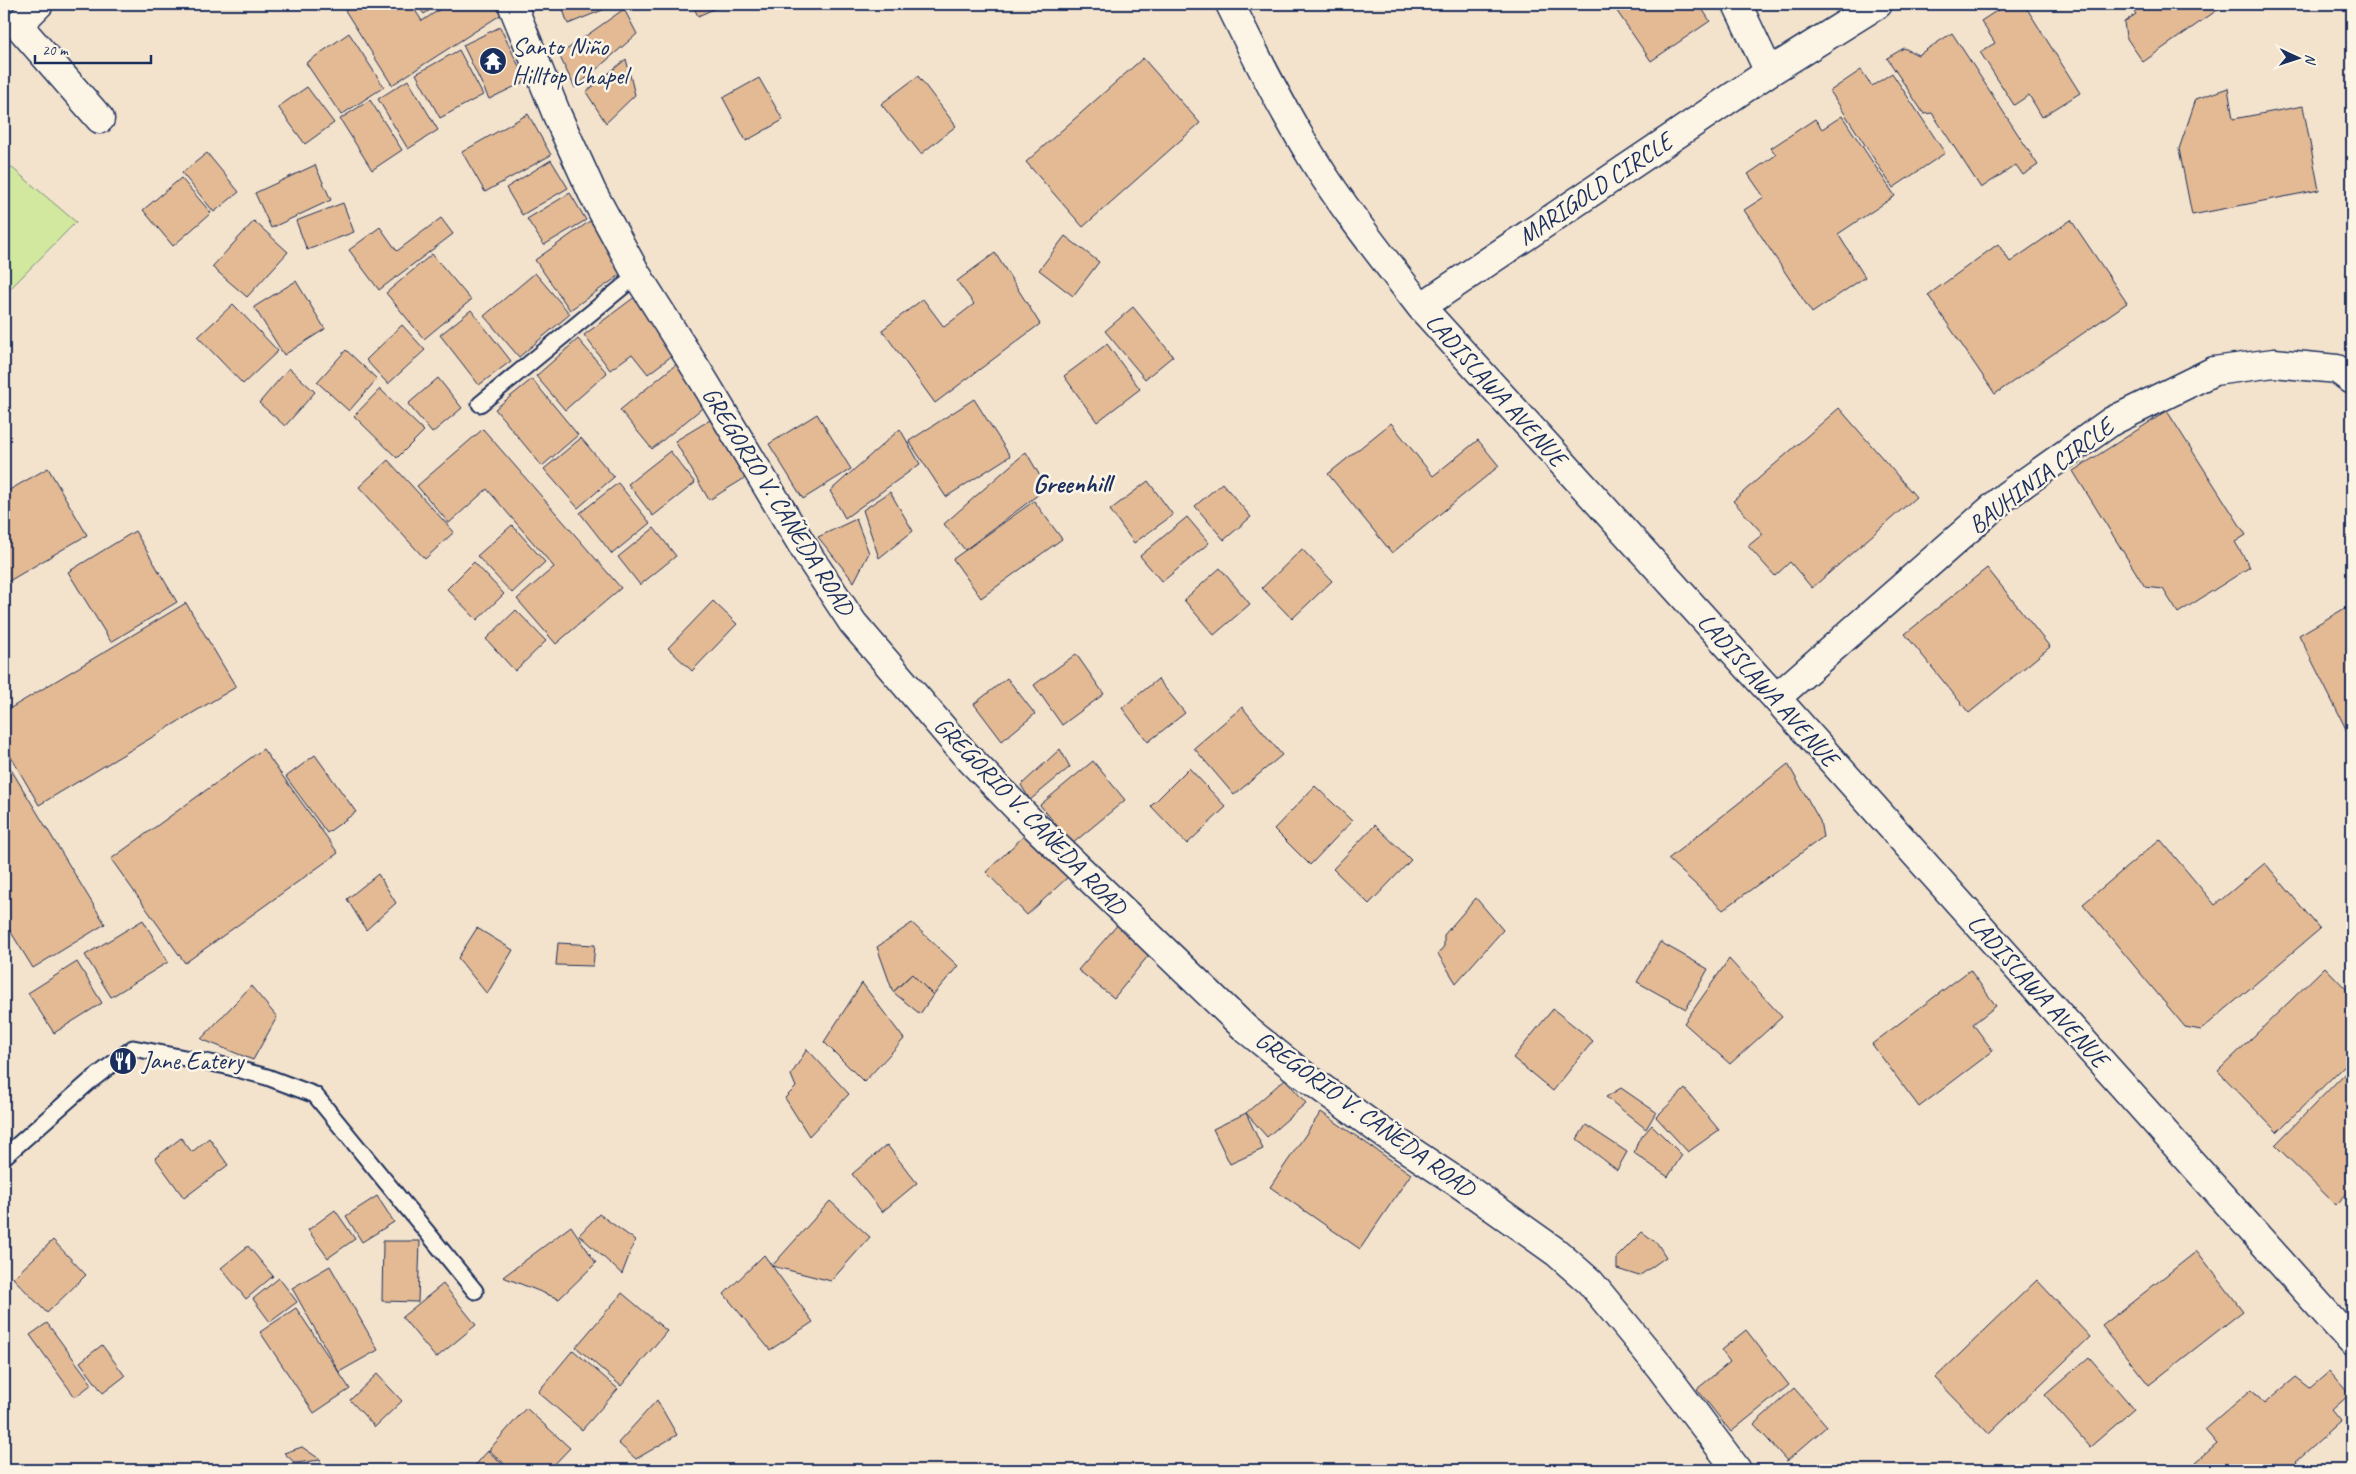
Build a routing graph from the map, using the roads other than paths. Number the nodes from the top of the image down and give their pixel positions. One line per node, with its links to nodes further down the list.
1 (39, 4): 7 (street)
2 (512, 4): 8 (street, GREGORIO V. CAÑEDA ROAD)
3 (1230, 4): 9 (street, LADISLAWA AVENUE)
4 (1737, 4): 6 (street)
5 (1878, 4): 6 (street, MARIGOLD CIRCLE)
6 (1769, 72): 9 (street, MARIGOLD CIRCLE)
7 (100, 119)
8 (637, 275): 11 (lane); 16 (street, GREGORIO V. CAÑEDA ROAD)
9 (1421, 307): 12 (street, LADISLAWA AVENUE)
10 (2352, 380): 12 (street, BAUHINIA CIRCLE)
11 (480, 404)
12 (1776, 698): 15 (street, LADISLAWA AVENUE)
13 (4, 1157): 14 (lane)
14 (475, 1291)
15 (2352, 1342)
16 (1737, 1470)

